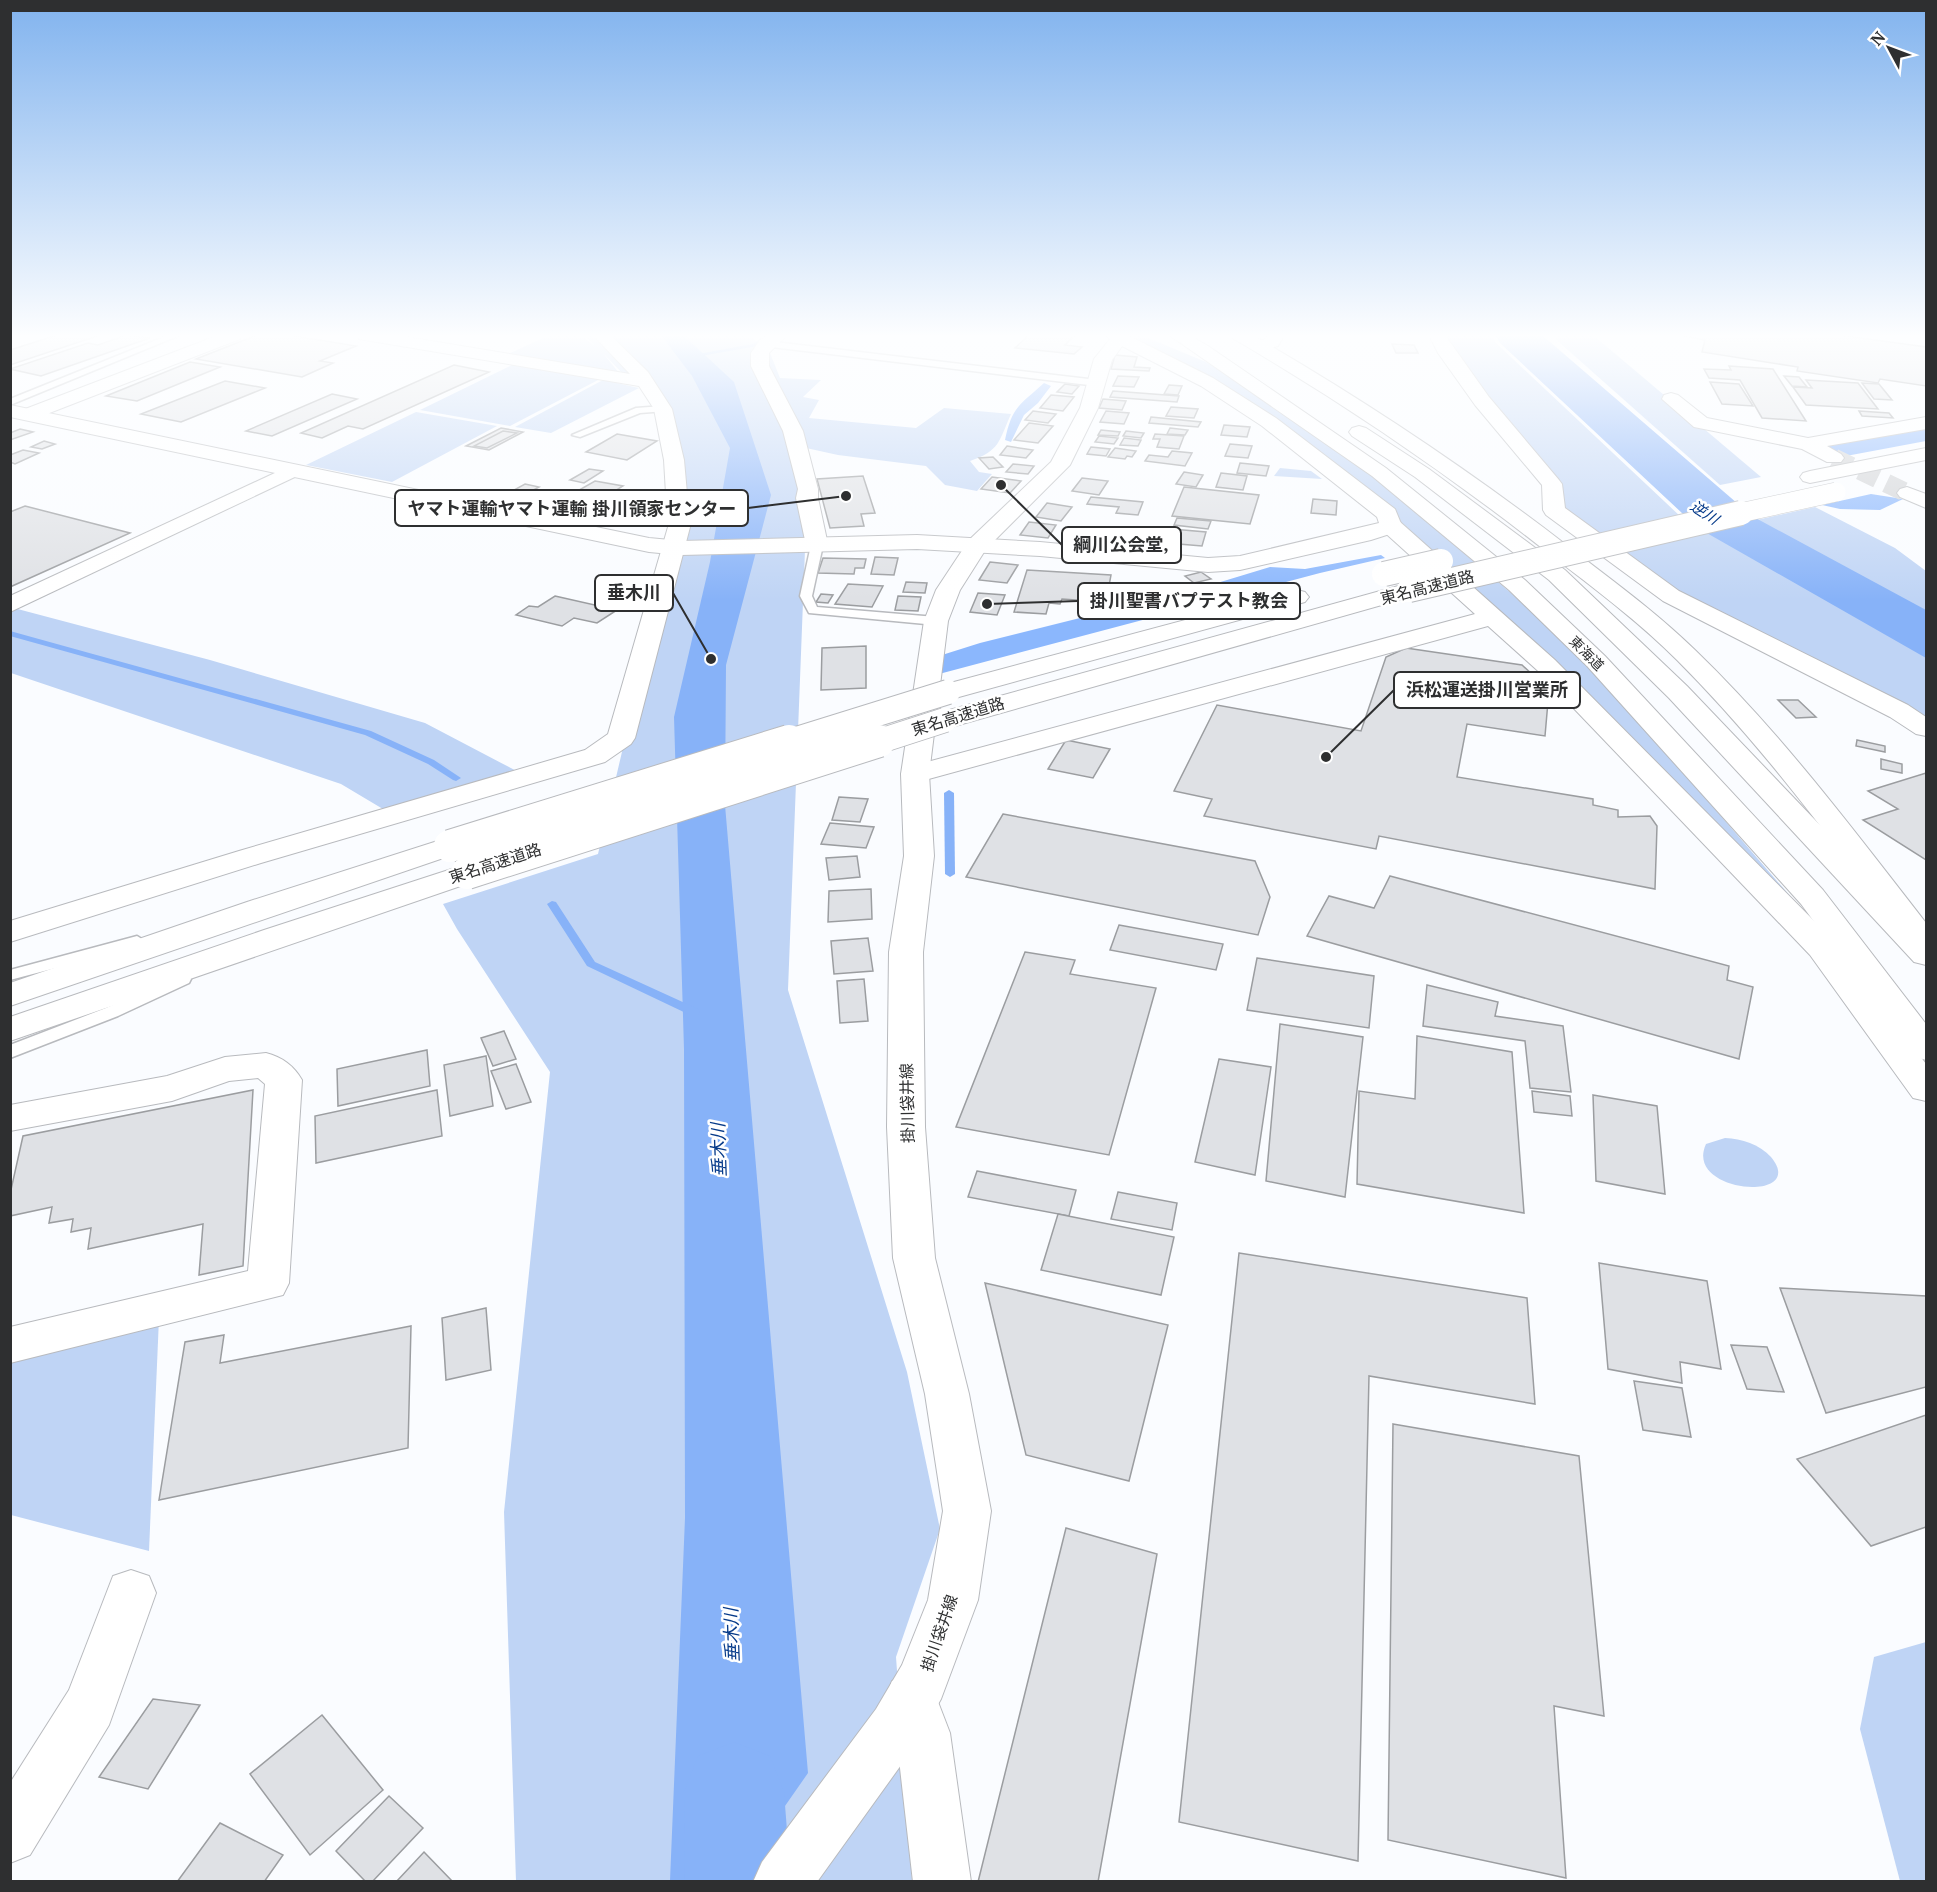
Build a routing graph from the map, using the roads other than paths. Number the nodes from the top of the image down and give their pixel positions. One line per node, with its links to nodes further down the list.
1 (67, 423): 17 (main road)
2 (606, 423): 13 (lane)
3 (666, 423): 24 (main road)
4 (789, 423): 23 (main road)
5 (1081, 423): 22 (main road, 掛川袋井線)
6 (1271, 423): 21 (main road)
7 (1309, 423): 40 (main road, 東海道)
8 (1347, 423): 36 (main road)
9 (1387, 423): 35 (main road)
10 (1501, 423): 29 (main road)
11 (1702, 423): 14 (main road)
12 (1924, 423): 14 (main road)
13 (577, 435)
14 (1808, 444): 16 (main road)
15 (1926, 454): 19 (main road)
16 (1834, 458)
17 (292, 471): 24 (main road); 25 (main road)
18 (1926, 473): 28 (main road, 東名高速道路, bridge)
19 (1697, 502)
20 (1607, 522): 28 (main road, 東名高速道路, bridge)
21 (1391, 526): 22 (main road); 26 (main road)
22 (977, 545): 23 (main road); 27 (main road, 掛川袋井線)
23 (808, 546): 24 (main road); 27 (lane)
24 (677, 548): 33 (main road)
25 (10, 605)
26 (1492, 616): 30 (main road); 42 (main road)
27 (936, 621): 30 (main road, 掛川袋井線)
28 (947, 706): 31 (main road, 東名高速道路, bridge)
29 (1926, 728)
30 (915, 774): 46 (main road, 掛川袋井線)
31 (459, 860): 32 (main road, 東名高速道路); 34 (main road, 東名高速道路)
32 (258, 909): 37 (lane); 38 (main road, 東名高速道路)
33 (10, 932)
34 (276, 937): 39 (main road, 東名高速道路); 41 (lane)
35 (1926, 945)
36 (1926, 955)
37 (10, 975)
38 (10, 994)
39 (10, 1030)
40 (1926, 1048)
41 (10, 1052)
42 (1926, 1089)
43 (10, 1118): 44 (main road)
44 (10, 1345)
45 (131, 1593): 47 (main road)
46 (903, 1714): 48 (main road, 掛川袋井線); 49 (main road)
47 (10, 1835)
48 (782, 1881)
49 (942, 1881)

